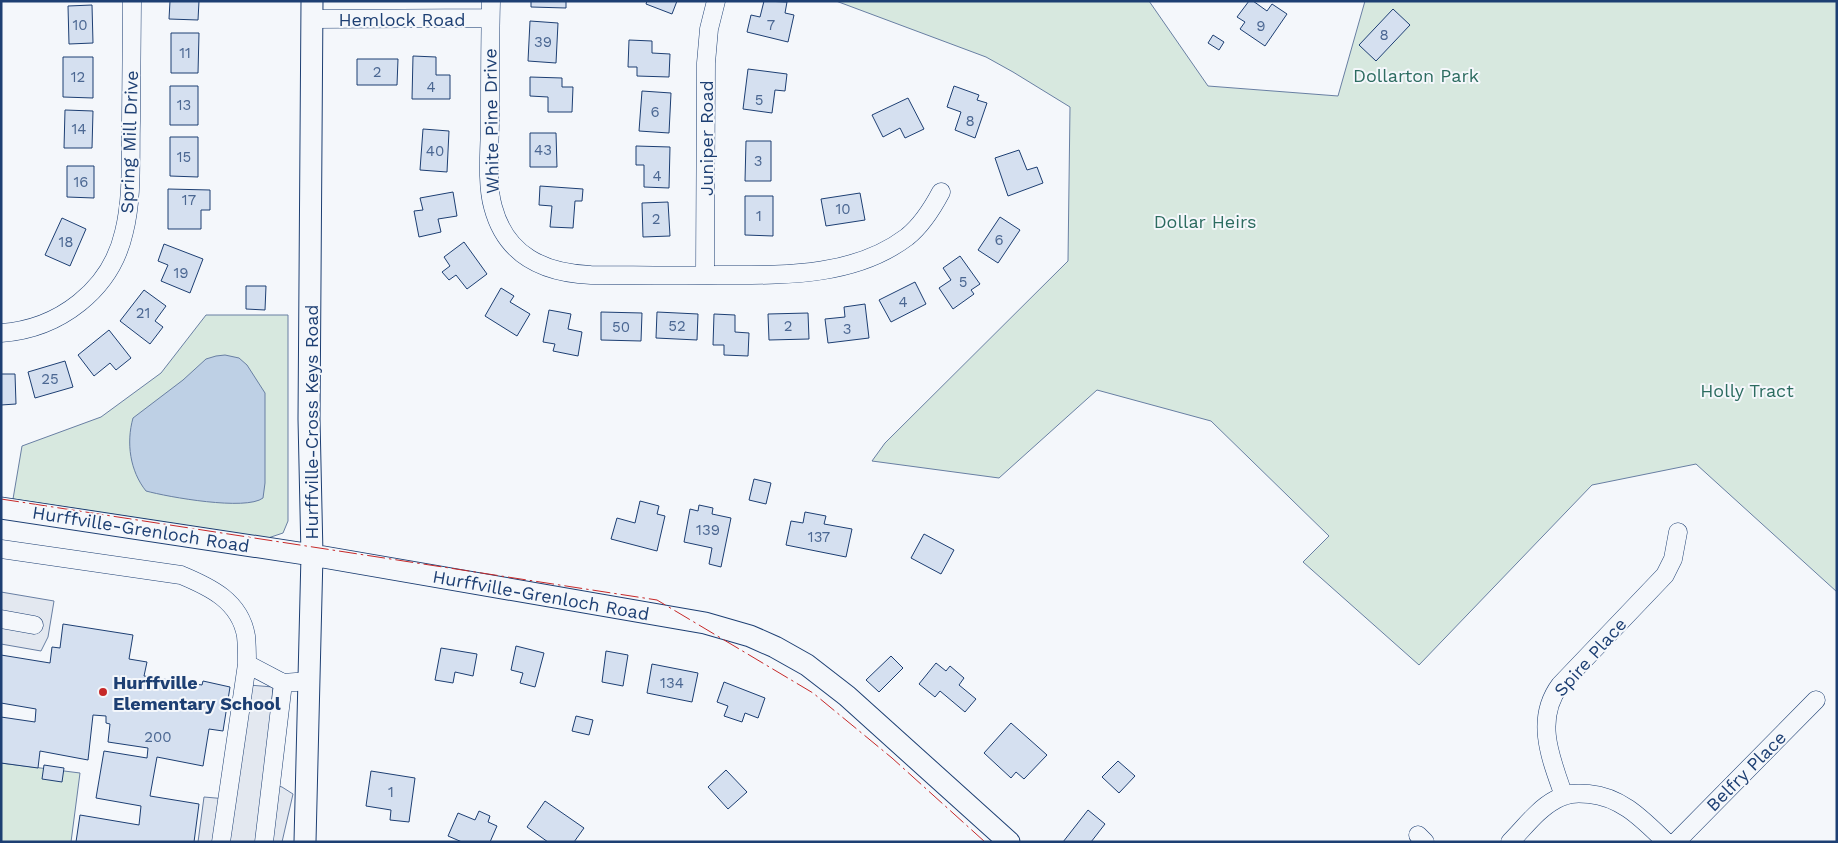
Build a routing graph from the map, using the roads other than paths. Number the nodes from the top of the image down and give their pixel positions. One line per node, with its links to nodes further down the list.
1 (132, 1): 7 (street, Spring Mill Drive)
2 (716, 1): 6 (street, Juniper Road)
3 (312, 10): 4 (street, Hemlock Road); 11 (main road, Hurffville-Cross Keys Road)
4 (491, 10): 6 (street, White Pine Drive)
5 (941, 192): 6 (street, White Pine Drive)
6 (705, 275)
7 (1, 333)
8 (1, 508): 11 (main road, Hurffville-Grenloch Road)
9 (1678, 532): 18 (street, Spire Place)
10 (1, 549): 14 (street)
11 (312, 555): 15 (main road, Hurffville-Cross Keys Road); 22 (main road, Hurffville-Grenloch Road)
12 (1, 619): 13 (street)
13 (34, 625)
14 (247, 664): 16 (street); 19 (street)
15 (308, 680): 16 (street); 21 (main road, Hurffville-Cross Keys Road)
16 (282, 683): 20 (street)
17 (1816, 700): 25 (street, Belfry Place)
18 (1564, 796): 23 (street); 24 (street)
19 (221, 842)
20 (264, 842)
21 (305, 842)
22 (1009, 842)
23 (1510, 842)
24 (1666, 842)
25 (1676, 842)

